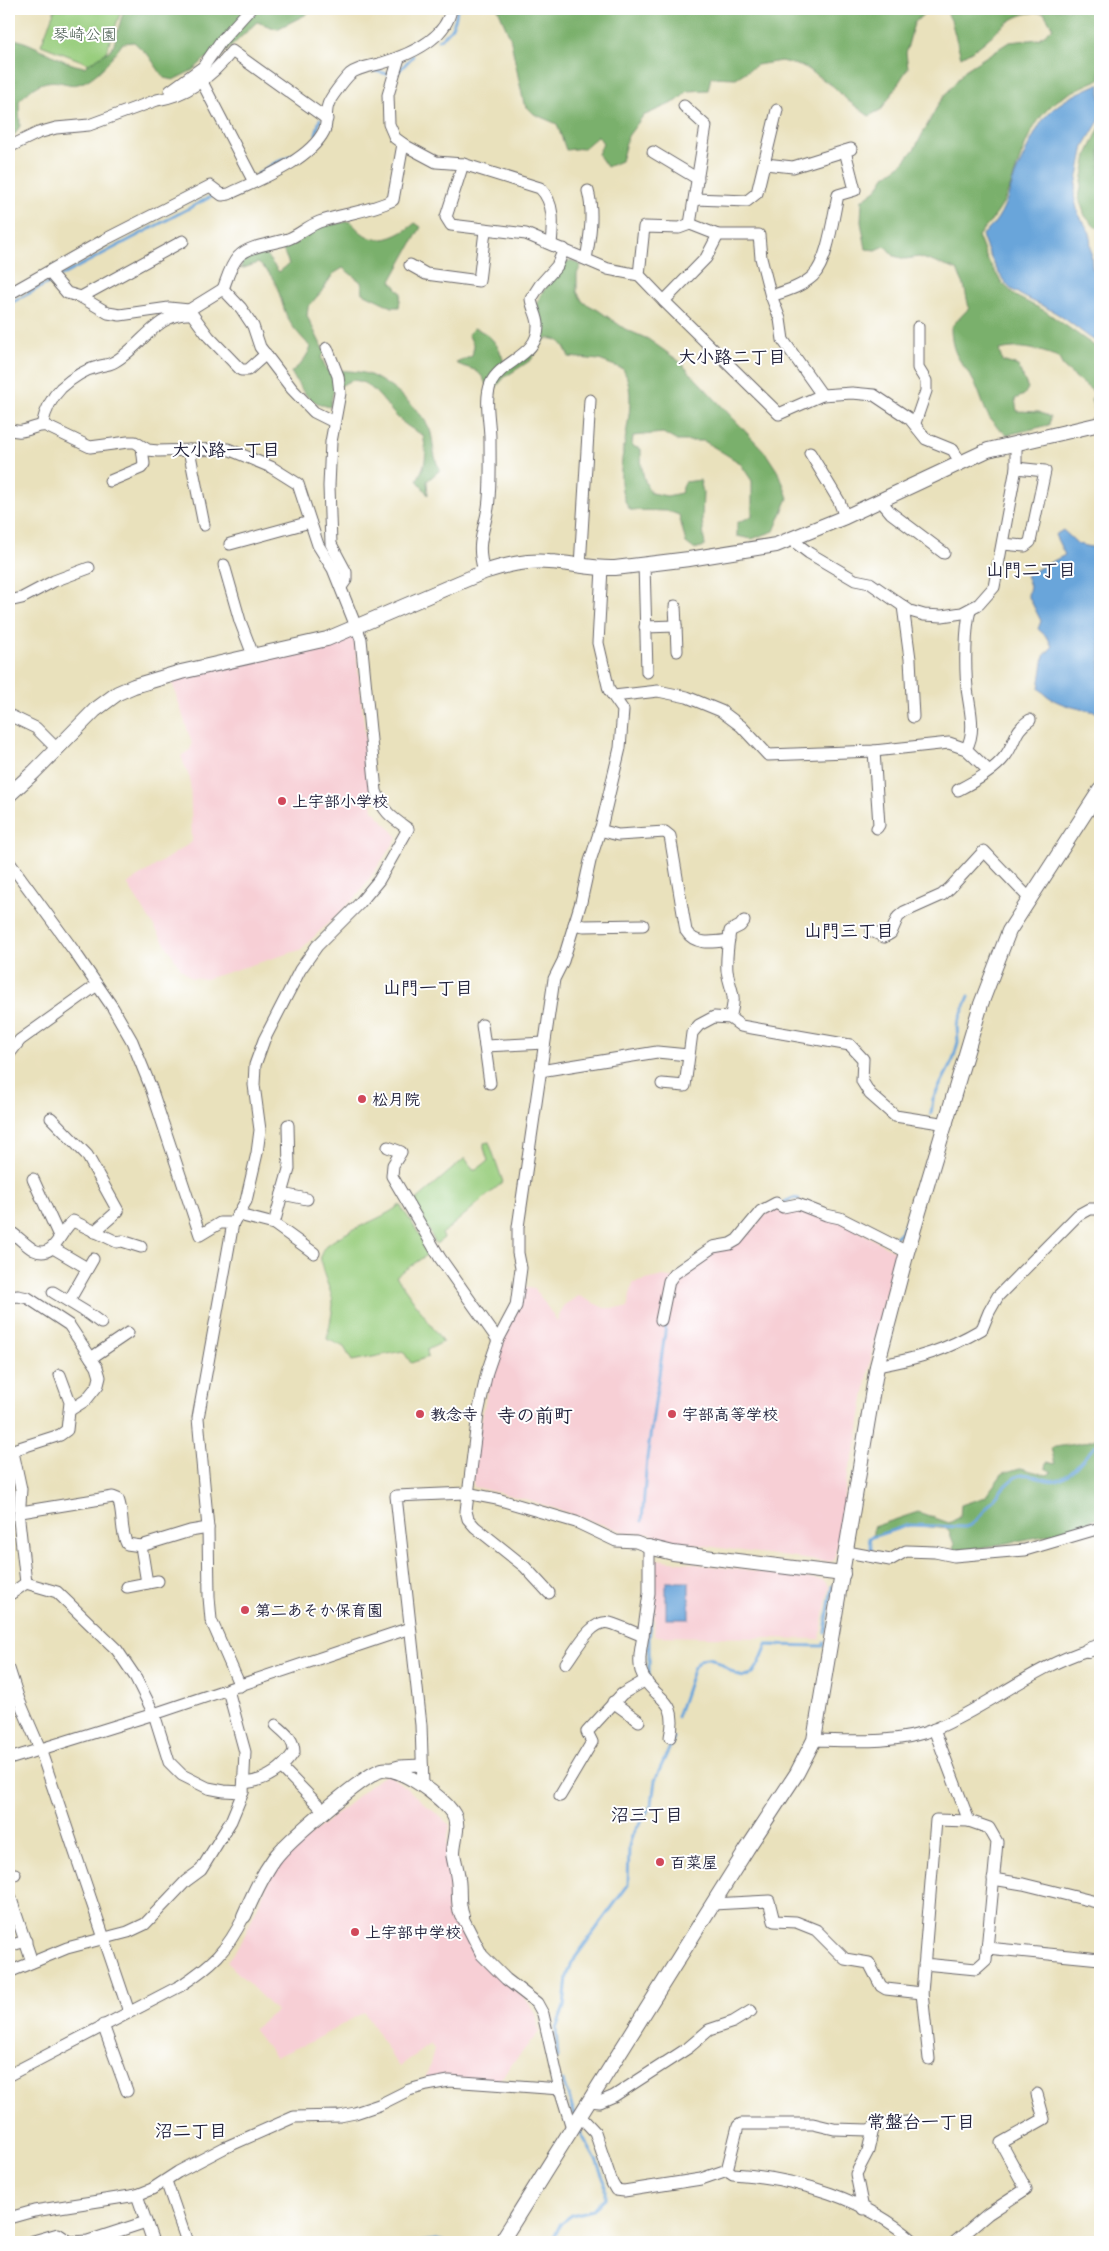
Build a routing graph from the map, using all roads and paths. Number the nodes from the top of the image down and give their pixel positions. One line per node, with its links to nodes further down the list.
1 (250, 9): 5 (street)
2 (451, 9): 3 (street)
3 (399, 58): 8 (street); 9 (street)
4 (202, 82): 5 (street); 8 (street); 15 (street)
5 (156, 100): 10 (street)
6 (684, 106): 14 (street)
7 (777, 110): 13 (street)
8 (327, 119): 15 (street)
9 (403, 144): 12 (street); 28 (street)
10 (9, 147)
11 (653, 152): 14 (street)
12 (463, 164): 19 (street); 22 (street)
13 (765, 164): 17 (street); 30 (street)
14 (698, 179): 17 (street)
15 (254, 182): 26 (street)
16 (588, 191): 24 (street)
17 (695, 199): 18 (street)
18 (690, 224): 20 (street); 27 (street)
19 (485, 230): 22 (street); 25 (street)
20 (718, 235): 30 (street); 32 (street)
21 (183, 240): 31 (street)
22 (551, 244): 23 (street)
23 (564, 249): 24 (street); 64 (street)
24 (586, 259): 27 (street)
25 (410, 265)
26 (49, 272): 29 (street); 31 (street)
27 (639, 275): 32 (street)
28 (223, 289): 33 (street); 36 (street)
29 (9, 294)
30 (771, 296): 37 (street)
31 (81, 297): 33 (street)
32 (664, 301): 37 (street)
33 (189, 312): 36 (street); 42 (street)
34 (918, 327): 40 (street)
35 (326, 348): 39 (street)
36 (266, 354): 39 (street)
37 (822, 395): 40 (street)
38 (590, 400): 61 (street)
39 (334, 422): 65 (street)
40 (915, 424): 48 (street)
41 (1100, 424): 44 (street)
42 (42, 425): 43 (street); 45 (street)
43 (9, 429)
44 (1016, 442): 48 (street); 49 (street)
45 (142, 447): 46 (street); 50 (street)
46 (189, 450): 53 (street); 54 (street)
47 (810, 454): 52 (street)
48 (960, 462): 51 (street)
49 (1016, 468): 57 (street); 57 (street)
50 (110, 482)
51 (880, 500): 52 (street); 58 (street)
52 (845, 517): 55 (street)
53 (310, 522): 56 (street); 65 (street)
54 (204, 525)
55 (792, 540): 59 (street); 68 (street)
56 (230, 544)
57 (1003, 544): 69 (street)
58 (944, 553)
59 (644, 564): 63 (street); 72 (street)
60 (224, 565): 74 (street)
61 (580, 566): 63 (street); 64 (street)
62 (89, 568): 66 (street)
63 (602, 568): 76 (street)
64 (484, 572): 71 (street)
65 (341, 587): 71 (street)
66 (9, 601)
67 (675, 606): 70 (street)
68 (903, 606): 69 (street); 78 (street)
69 (970, 610): 81 (street)
70 (676, 626): 72 (street); 73 (street)
71 (355, 627): 74 (street); 114 (street)
72 (645, 627): 75 (street)
73 (677, 651)
74 (252, 655): 80 (street)
75 (646, 672)
76 (614, 696): 82 (street); 88 (street)
77 (9, 715): 80 (street)
78 (913, 717)
79 (1030, 720): 83 (street)
80 (57, 748): 86 (street)
81 (966, 748): 82 (street); 83 (street)
82 (874, 751): 87 (street)
83 (989, 771): 84 (street)
84 (958, 790)
85 (1100, 790): 90 (street)
86 (9, 795)
87 (877, 828)
88 (600, 830): 92 (street); 95 (street)
89 (9, 862): 96 (street)
90 (1029, 898): 94 (street); 107 (street)
91 (744, 921): 95 (street)
92 (574, 924): 93 (street); 99 (street)
93 (643, 925)
94 (872, 930)
95 (729, 940): 97 (street)
96 (97, 985): 101 (street); 114 (street)
97 (730, 1018): 102 (street); 107 (street)
98 (482, 1025): 100 (street)
99 (544, 1043): 100 (street); 103 (street)
100 (485, 1046): 104 (street)
101 (9, 1054)
102 (688, 1055): 103 (street); 105 (street)
103 (540, 1071): 131 (street)
104 (490, 1083)
105 (662, 1084)
106 (51, 1118): 117 (street)
107 (947, 1124): 121 (street)
108 (288, 1125): 111 (street)
109 (388, 1147): 131 (street)
110 (33, 1179): 118 (street)
111 (282, 1194): 112 (street); 115 (street)
112 (307, 1199)
113 (1100, 1208): 133 (street)
114 (236, 1219): 115 (street); 139 (street)
115 (274, 1224): 122 (street)
116 (9, 1232): 120 (street)
117 (94, 1232): 118 (street); 119 (street)
118 (60, 1236): 120 (street)
119 (141, 1247)
120 (53, 1248): 125 (street)
121 (907, 1252): 127 (street); 133 (street)
122 (314, 1253)
123 (54, 1292): 125 (street)
124 (9, 1297): 129 (street)
125 (69, 1301): 126 (street)
126 (86, 1312): 128 (street); 129 (street)
127 (661, 1320)
128 (100, 1323)
129 (72, 1328): 132 (street)
130 (128, 1333): 132 (street)
131 (498, 1340): 137 (street)
132 (91, 1358): 135 (street)
133 (877, 1366): 143 (street)
134 (60, 1374): 135 (street)
135 (70, 1410): 136 (street)
136 (11, 1453): 138 (street)
137 (466, 1493): 142 (street); 148 (street); 149 (street)
138 (21, 1512): 141 (street); 145 (street)
139 (208, 1528): 141 (street); 155 (street)
140 (1100, 1528): 143 (street)
141 (141, 1546): 146 (street)
142 (648, 1547): 144 (street); 150 (street)
143 (847, 1552): 144 (street)
144 (843, 1574): 163 (street)
145 (26, 1583): 147 (street); 158 (street)
146 (127, 1587)
147 (9, 1593)
148 (549, 1593)
149 (410, 1628): 155 (street); 166 (street)
150 (643, 1636): 152 (street); 154 (street)
151 (1094, 1648): 161 (street)
152 (566, 1664)
153 (9, 1669): 164 (street)
154 (646, 1680): 157 (street); 162 (street)
155 (240, 1686): 156 (street)
156 (228, 1690): 158 (street); 170 (street)
157 (613, 1702): 159 (street); 171 (street)
158 (154, 1714): 164 (street); 170 (street)
159 (639, 1721)
160 (276, 1725): 167 (street)
161 (934, 1729): 163 (street); 173 (street)
162 (670, 1738)
163 (814, 1740): 177 (street)
164 (40, 1749): 165 (street); 180 (street)
165 (9, 1759)
166 (422, 1765): 168 (street); 169 (street)
167 (282, 1768): 170 (street); 172 (street)
168 (388, 1769): 169 (street); 172 (street)
169 (423, 1786): 179 (street)
170 (244, 1788): 180 (street)
171 (560, 1796)
172 (325, 1812): 178 (street)
173 (970, 1821): 174 (street); 186 (street)
174 (993, 1879): 176 (street); 183 (street)
175 (10, 1898): 181 (street)
176 (1100, 1903)
177 (713, 1904): 188 (street); 197 (street)
178 (244, 1916): 190 (street)
179 (462, 1916): 194 (street)
180 (104, 1937): 185 (street); 190 (street)
181 (26, 1942): 182 (street); 185 (street)
182 (12, 1945)
183 (987, 1948): 184 (street); 186 (street)
184 (1100, 1959)
185 (32, 1962): 187 (street)
186 (924, 1964): 188 (street)
187 (9, 1972)
188 (922, 1993): 192 (street)
189 (751, 2011): 197 (street)
190 (129, 2012): 191 (street)
191 (103, 2025): 193 (street); 195 (street)
192 (929, 2059)
193 (9, 2075)
194 (560, 2089): 200 (street); 203 (street)
195 (127, 2092)
196 (1037, 2094): 214 (street)
197 (589, 2102): 198 (street)
198 (580, 2116): 200 (street); 202 (street)
199 (907, 2122): 201 (street)
200 (572, 2128): 212 (street)
201 (873, 2129): 202 (street); 205 (street)
202 (727, 2170): 205 (street)
203 (166, 2181): 204 (street); 211 (street)
204 (136, 2194): 206 (street); 207 (street)
205 (862, 2208): 213 (street)
206 (9, 2218)
207 (146, 2222): 209 (street); 210 (street)
208 (30, 2242): 209 (street)
209 (70, 2242)
210 (153, 2242)
211 (187, 2242)
212 (501, 2242)
213 (915, 2242)
214 (955, 2242)

